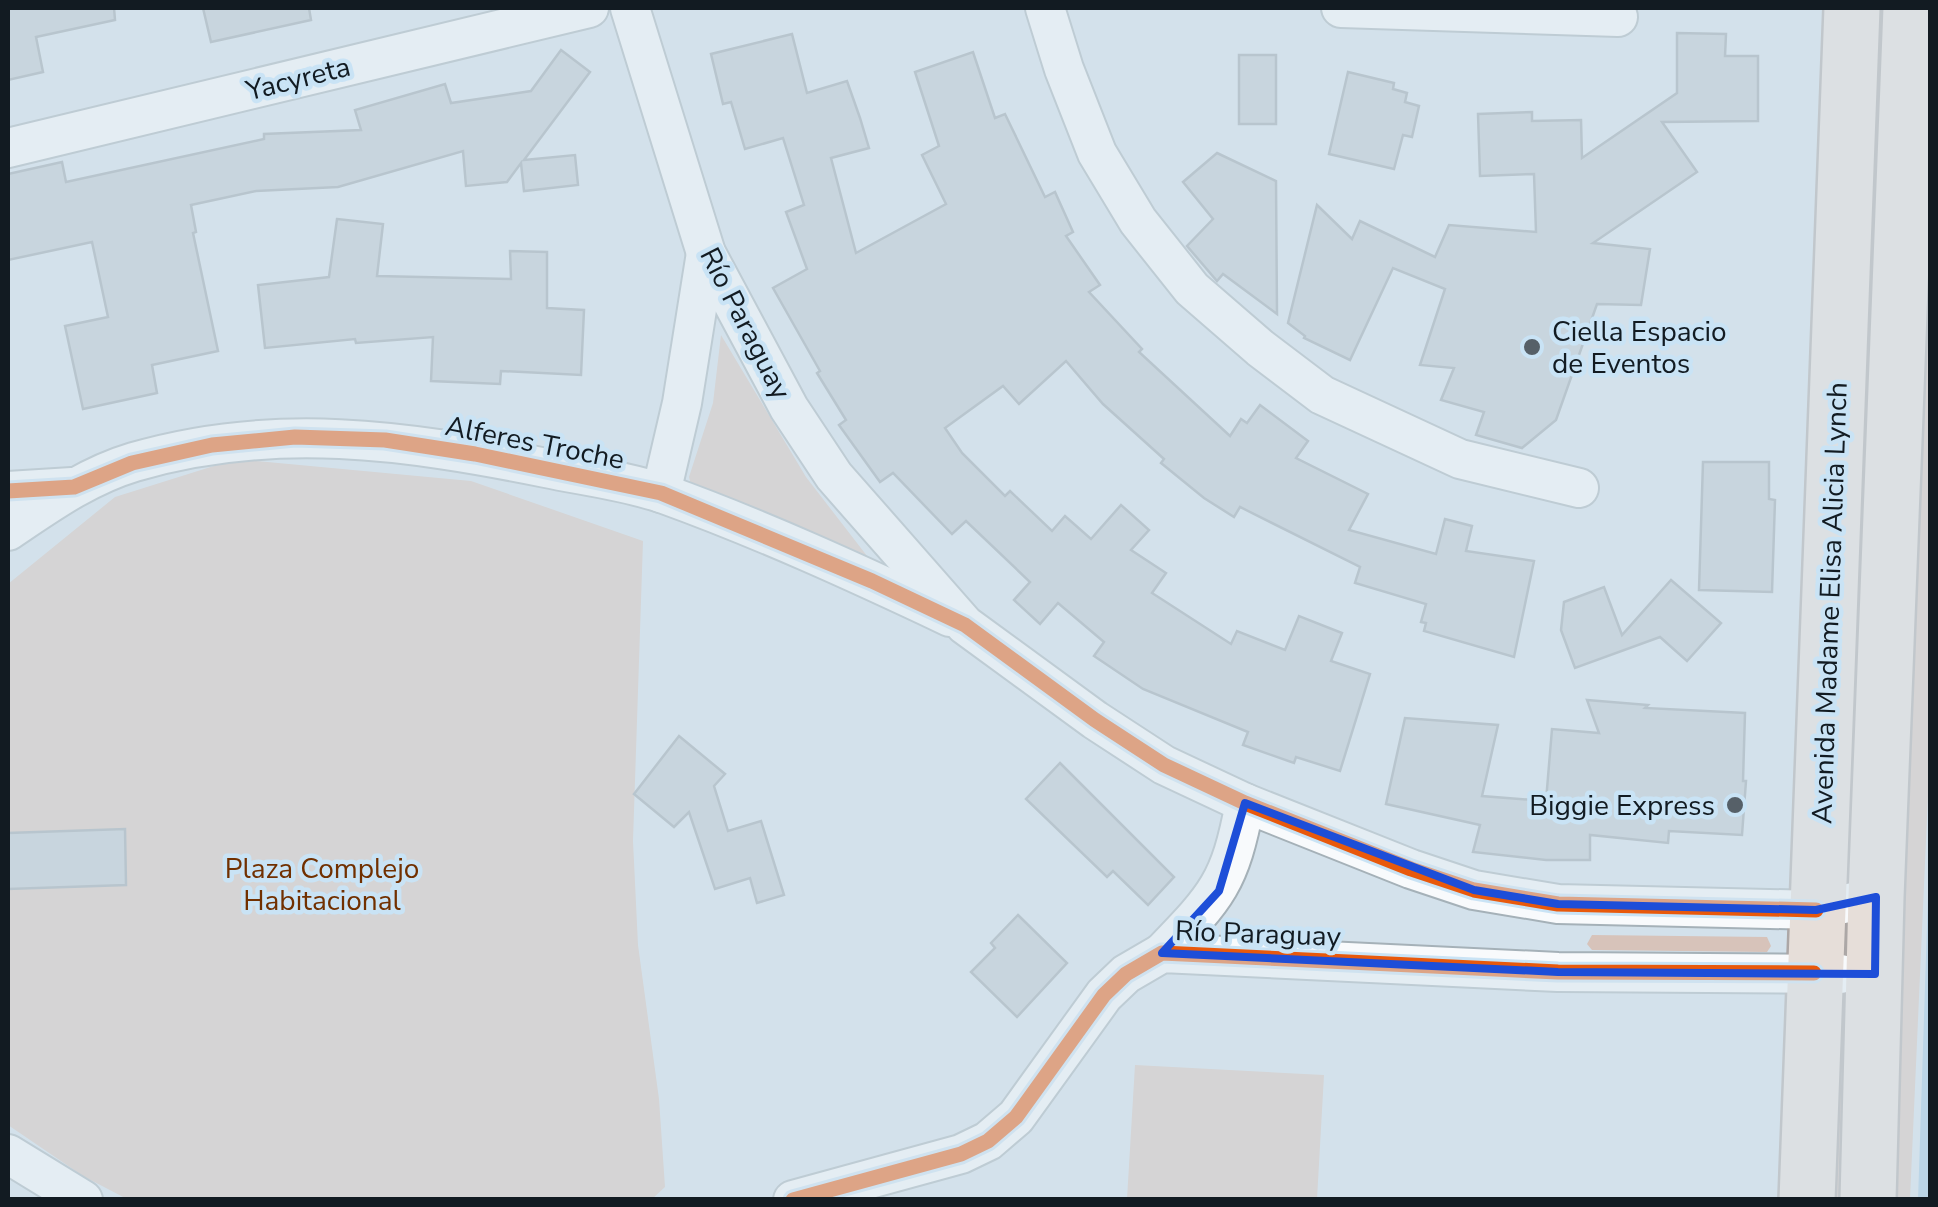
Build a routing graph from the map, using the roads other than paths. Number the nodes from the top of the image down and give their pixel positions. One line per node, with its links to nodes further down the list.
1 (589, 8): 8 (street, Yacyreta)
2 (630, 8): 9 (street, Río Paraguay)
3 (1045, 8): 11 (street)
4 (1340, 8): 7 (street)
5 (1852, 8): 18 (highway, Avenida Madame Elisa Alicia Lynch)
6 (1911, 8): 17 (highway, Avenida Madame Elisa Alicia Lynch)
7 (1618, 16)
8 (8, 148)
9 (706, 253): 13 (street); 15 (street, Río Paraguay)
10 (74, 486): 12 (street); 13 (street, Alferes Troche); 14 (street, Alferes Troche)
11 (1579, 488)
12 (8, 491)
13 (661, 493): 15 (street, Alferes Troche)
14 (8, 531)
15 (965, 625): 16 (street, Río Paraguay)
16 (1245, 803): 18 (street, Río Paraguay); 19 (street)
17 (1876, 897): 18 (street, Río Paraguay); 21 (highway, Avenida Madame Elisa Alicia Lynch)
18 (1816, 910): 20 (highway, Avenida Madame Elisa Alicia Lynch)
19 (1162, 953): 20 (street, Río Paraguay); 24 (street, Río Paraguay)
20 (1814, 973): 21 (street, Río Paraguay); 25 (highway, Avenida Madame Elisa Alicia Lynch)
21 (1875, 974): 26 (highway, Avenida Madame Elisa Alicia Lynch)
22 (8, 1154): 23 (street)
23 (83, 1200)
24 (793, 1200)
25 (1808, 1200)
26 (1868, 1200)

